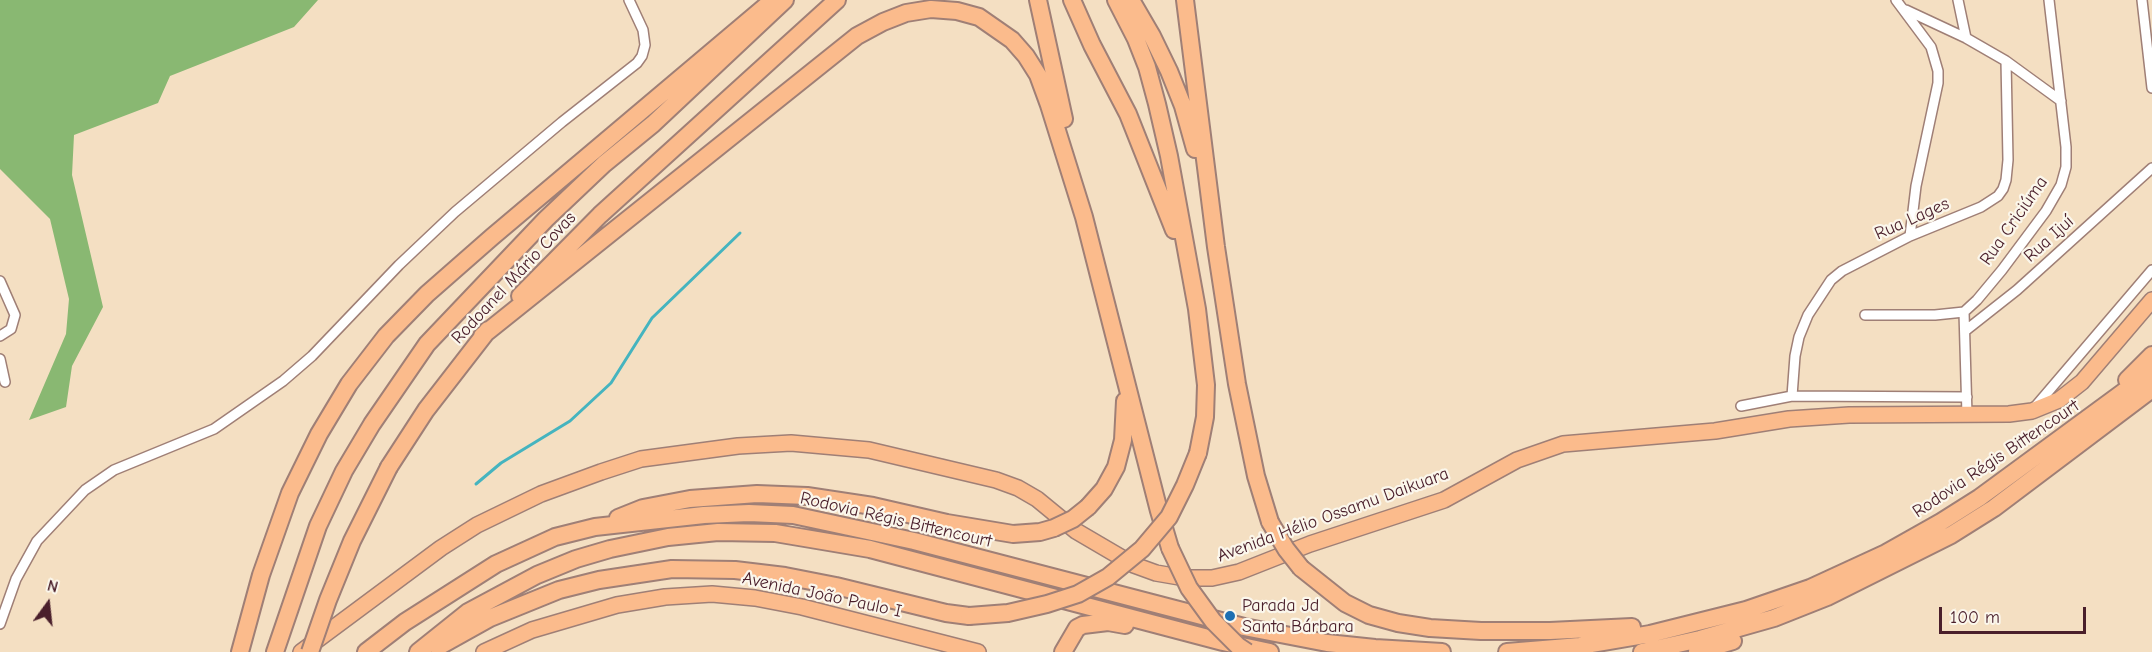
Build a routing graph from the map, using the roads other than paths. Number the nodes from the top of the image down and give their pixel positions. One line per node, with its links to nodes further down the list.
1 (629, 0): 49 (street)
2 (773, 0): 51 (highway)
3 (785, 0): 52 (highway, Rodoanel Mário Covas)
4 (837, 0): 31 (highway, Rodoanel Mário Covas)
5 (1038, 0): 20 (highway)
6 (1072, 0): 24 (highway)
7 (1116, 0): 24 (highway)
8 (1131, 0): 22 (highway)
9 (1185, 0): 22 (highway)
10 (1896, 0): 14 (street)
11 (1958, 0): 15 (street)
12 (2049, 0): 18 (street, Rua Criciúma)
13 (2142, 0): 17 (street)
14 (1903, 8): 15 (street); 21 (street)
15 (1966, 38): 16 (street)
16 (2006, 61): 18 (street); 21 (street, Rua Lages)
17 (2152, 88)
18 (2061, 101): 27 (street, Rua Criciúma)
19 (2152, 168): 29 (street, Rua Ijuí)
20 (1084, 217): 31 (highway); 35 (highway)
21 (1910, 236): 38 (street, Rua Lages)
22 (1216, 247): 48 (highway, bridge)
23 (2152, 270): 42 (street)
24 (1190, 273): 57 (highway, bridge)
25 (0, 281): 30 (street)
26 (2152, 300): 42 (main road, Avenida Hélio Ossamu Daikuara)
27 (1964, 312): 28 (street); 29 (street)
28 (1865, 315)
29 (1965, 331): 40 (street)
30 (0, 336)
31 (482, 336): 54 (highway, Rodoanel Mário Covas, bridge)
32 (2152, 355): 45 (highway)
33 (0, 359): 36 (street)
34 (2152, 371): 45 (highway, Rodovia Régis Bittencourt)
35 (1126, 379): 46 (highway, bridge); 61 (highway, bridge)
36 (5, 382)
37 (2152, 389): 47 (highway, Rodovia Régis Bittencourt)
38 (1792, 396): 39 (street); 41 (street)
39 (1848, 396): 40 (street); 43 (street)
40 (1967, 397): 44 (street)
41 (1741, 406)
42 (2032, 411): 44 (main road, Avenida Hélio Ossamu Daikuara)
43 (1849, 415): 44 (main road, Avenida Hélio Ossamu Daikuara); 53 (main road, Avenida Hélio Ossamu Daikuara)
44 (1967, 415)
45 (2094, 416): 48 (highway, Rodovia Régis Bittencourt)
46 (595, 527): 55 (highway, Rodovia Régis Bittencourt); 63 (highway, Rodovia Régis Bittencourt)
47 (1827, 597): 65 (highway, Rodovia Régis Bittencourt); 66 (highway)
48 (1746, 610): 64 (highway, Rodovia Régis Bittencourt)
49 (0, 624)
50 (1223, 642): 56 (highway, Rodovia Régis Bittencourt); 60 (highway); 62 (highway, Rodovia Régis Bittencourt)
51 (240, 652)
52 (275, 652)
53 (301, 652)
54 (310, 652)
55 (366, 652)
56 (418, 652)
57 (430, 652)
58 (484, 652): 59 (main road, Avenida João Paulo I)
59 (978, 652)
60 (1063, 652)
61 (1247, 652)
62 (1270, 652)
63 (1442, 652)
64 (1507, 652)
65 (1642, 652)
66 (1697, 652)

